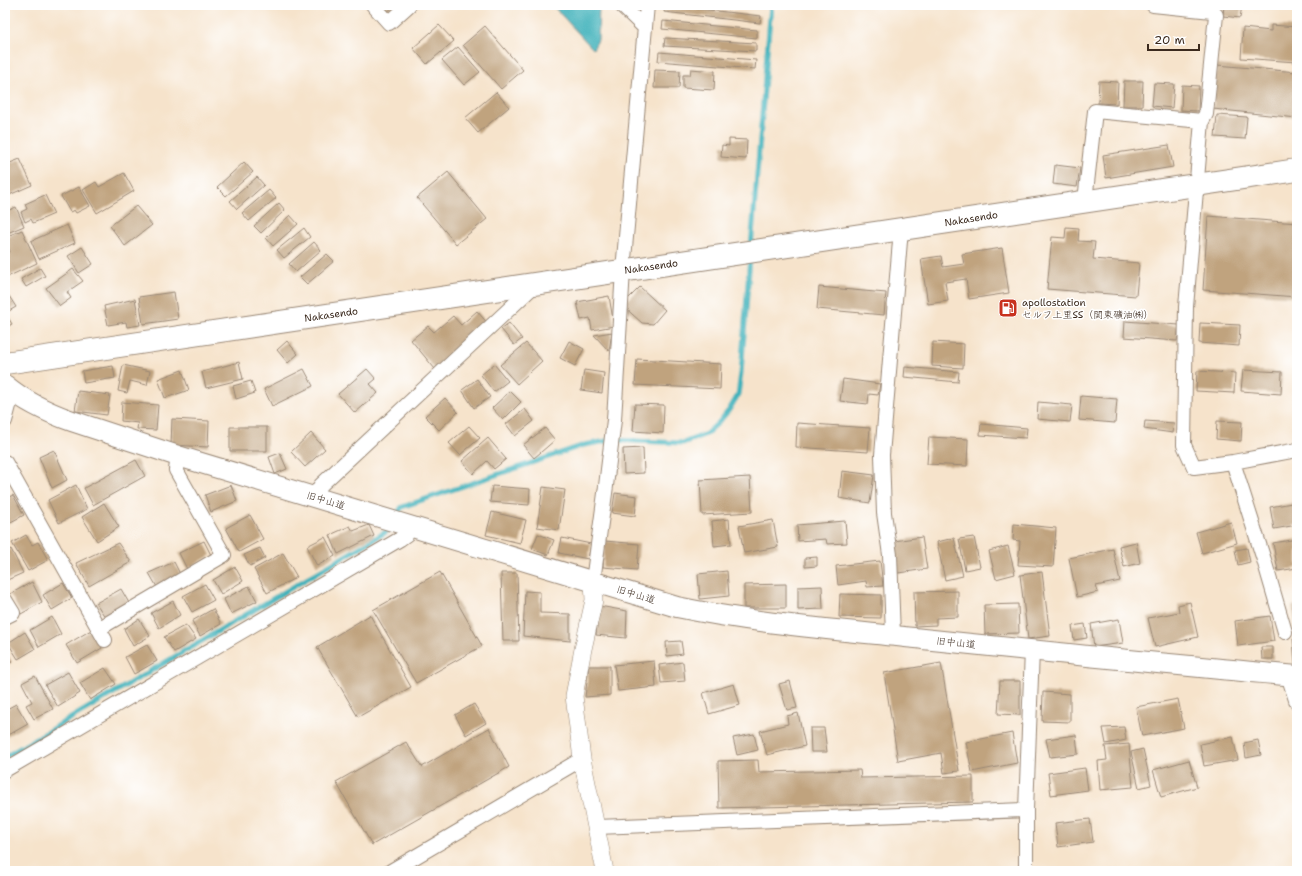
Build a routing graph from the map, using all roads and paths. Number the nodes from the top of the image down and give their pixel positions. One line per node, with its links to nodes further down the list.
1 (373, 5): 2 (street)
2 (409, 5)
3 (621, 5): 7 (street)
4 (647, 5): 7 (street)
5 (1153, 5): 6 (street)
6 (1212, 8): 8 (street)
7 (646, 28): 13 (street)
8 (1202, 121): 10 (street); 11 (street)
9 (1297, 170): 10 (highway, Nakasendo)
10 (1196, 185): 11 (highway, Nakasendo); 21 (street)
11 (1085, 201): 12 (highway, Nakasendo)
12 (901, 229): 13 (highway, Nakasendo); 28 (street)
13 (623, 270): 14 (highway, Nakasendo); 24 (street)
14 (536, 284): 15 (highway, Nakasendo); 22 (street)
15 (5, 363)
16 (9, 388): 17 (street); 19 (main road, 旧中山道)
17 (5, 421)
18 (1297, 450): 21 (street)
19 (178, 456): 20 (street); 22 (main road, 旧中山道)
20 (5, 462)
21 (1233, 462): 27 (street)
22 (314, 496): 23 (main road, 旧中山道)
23 (399, 522): 24 (main road, 旧中山道); 33 (street)
24 (593, 581): 28 (main road, 旧中山道); 32 (street)
25 (5, 600): 26 (street)
26 (5, 617)
27 (1285, 632)
28 (894, 635): 29 (main road, 旧中山道)
29 (1032, 650): 30 (main road, 旧中山道); 34 (street)
30 (1293, 676): 31 (street)
31 (1297, 703)
32 (582, 759): 35 (street); 36 (street)
33 (5, 770)
34 (1026, 810): 35 (street); 38 (street)
35 (597, 827): 37 (street)
36 (391, 871)
37 (605, 871)
38 (1026, 871)

